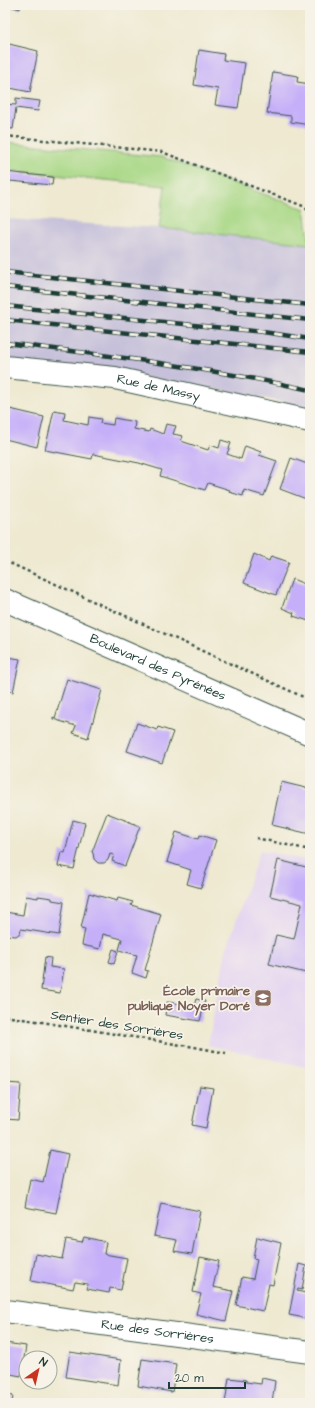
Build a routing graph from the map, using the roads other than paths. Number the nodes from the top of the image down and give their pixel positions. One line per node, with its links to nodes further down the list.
1 (5, 367): 2 (street, Rue de Massy)
2 (310, 421)
3 (5, 600): 4 (street, Boulevard des Pyrénées)
4 (310, 734)
5 (5, 1311): 6 (street, Rue des Sorrières)
6 (310, 1352)

